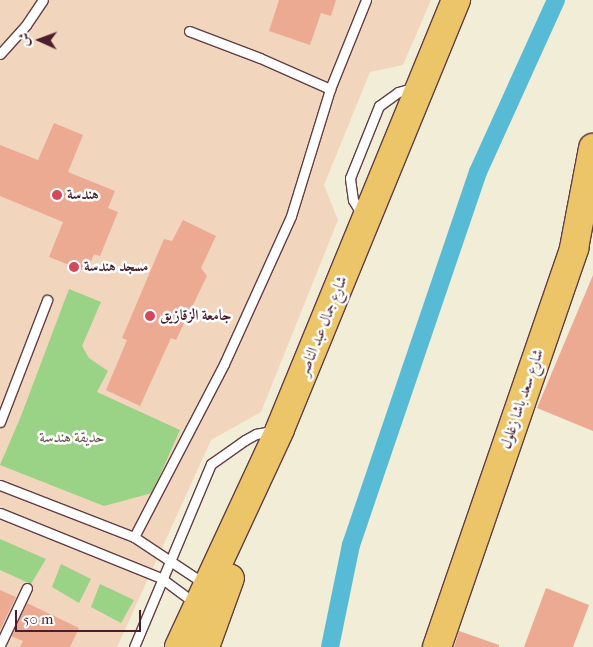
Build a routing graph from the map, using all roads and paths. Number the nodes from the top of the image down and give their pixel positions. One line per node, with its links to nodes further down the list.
1 (43, 0): 5 (lane)
2 (366, 0): 6 (lane)
3 (456, 0): 10 (highway, شارع جمال عبد الناصر)
4 (189, 31): 6 (lane)
5 (0, 54)
6 (330, 89): 14 (lane)
7 (593, 148): 23 (highway, شارع سعد باشا زغلول)
8 (47, 300): 9 (lane)
9 (0, 422)
10 (280, 429): 11 (highway, شارع جمال عبد الناصر); 15 (lane)
11 (257, 480): 18 (highway, شارع جمال عبد الناصر); 22 (highway)
12 (0, 485): 14 (lane)
13 (0, 513): 16 (lane)
14 (134, 537): 15 (lane)
15 (170, 559): 16 (lane); 18 (lane)
16 (162, 578): 18 (lane); 20 (lane)
17 (27, 588): 19 (lane)
18 (203, 596): 21 (highway, شارع جمال عبد الناصر)
19 (0, 645)
20 (134, 647)
21 (180, 647)
22 (205, 647)
23 (437, 647)

